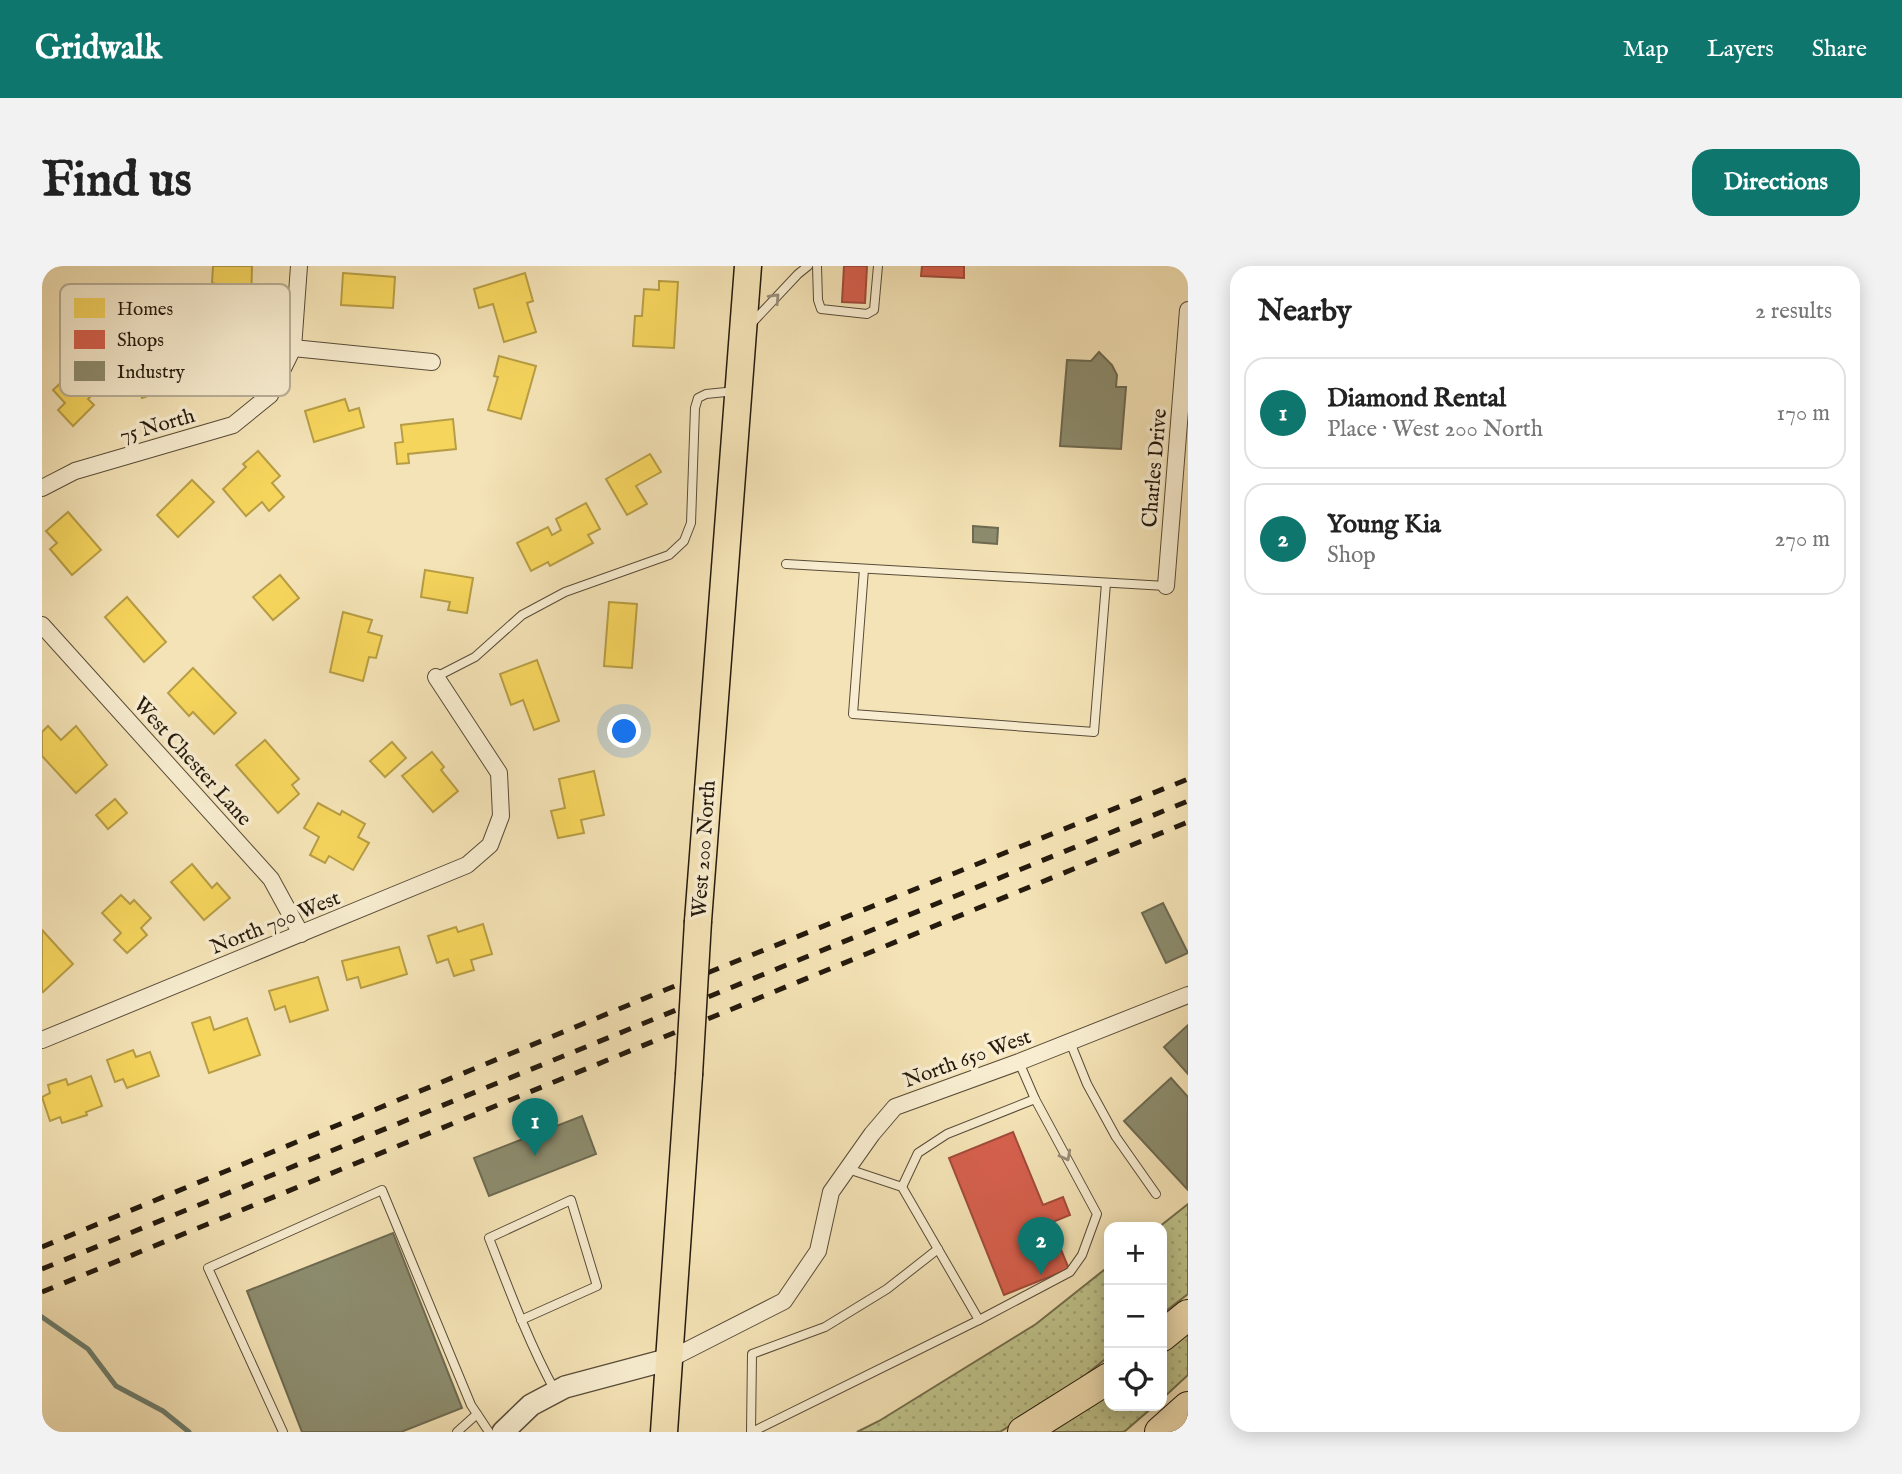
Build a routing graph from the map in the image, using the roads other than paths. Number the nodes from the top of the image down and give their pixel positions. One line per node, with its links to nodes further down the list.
1 (299, 266): 8 (street, 75 North)
2 (748, 266): 7 (main road, West 200 North)
3 (808, 266): 7 (lane, one-way to 3)
4 (817, 266): 5 (lane)
5 (878, 266)
6 (1188, 310): 17 (street, Charles Drive)
7 (744, 332): 11 (main road, West 200 North)
8 (293, 348): 9 (street, 75 North); 10 (street)
9 (290, 354)
10 (432, 362)
11 (739, 391): 19 (lane); 34 (main road, West 200 North, bridge)
12 (269, 396): 13 (street, 75 North)
13 (42, 488)
14 (786, 564): 15 (lane)
15 (864, 569): 16 (lane); 16 (lane)
16 (1106, 583): 17 (lane)
17 (1166, 586)
18 (42, 625): 20 (street, West Chester Lane)
19 (436, 677): 20 (street, North 700 West)
20 (301, 934): 22 (street, North 700 West)
21 (1188, 996): 23 (street, North 650 West)
22 (42, 1040)
23 (1070, 1042): 24 (street, North 650 West); 28 (lane)
24 (1019, 1062): 25 (lane); 26 (street, North 650 West)
25 (1035, 1099): 27 (lane); 32 (lane, one-way to 32)
26 (848, 1169): 27 (lane); 34 (street, North 650 West)
27 (902, 1187): 29 (lane)
28 (1156, 1194)
29 (938, 1250): 32 (lane); 44 (lane)
30 (1188, 1315): 33 (highway)
31 (521, 1320): 31 (lane); 36 (lane)
32 (979, 1320): 44 (lane)
33 (1167, 1332)
34 (670, 1359): 36 (street); 43 (main road, West 200 North)
35 (1104, 1381): 45 (highway)
36 (556, 1392): 42 (street)
37 (1188, 1407): 46 (highway)
38 (477, 1414): 39 (lane); 40 (lane); 41 (lane)
39 (283, 1432)
40 (457, 1432)
41 (489, 1432)
42 (503, 1432)
43 (664, 1432)
44 (752, 1432)
45 (1023, 1432)
46 (1160, 1432)

